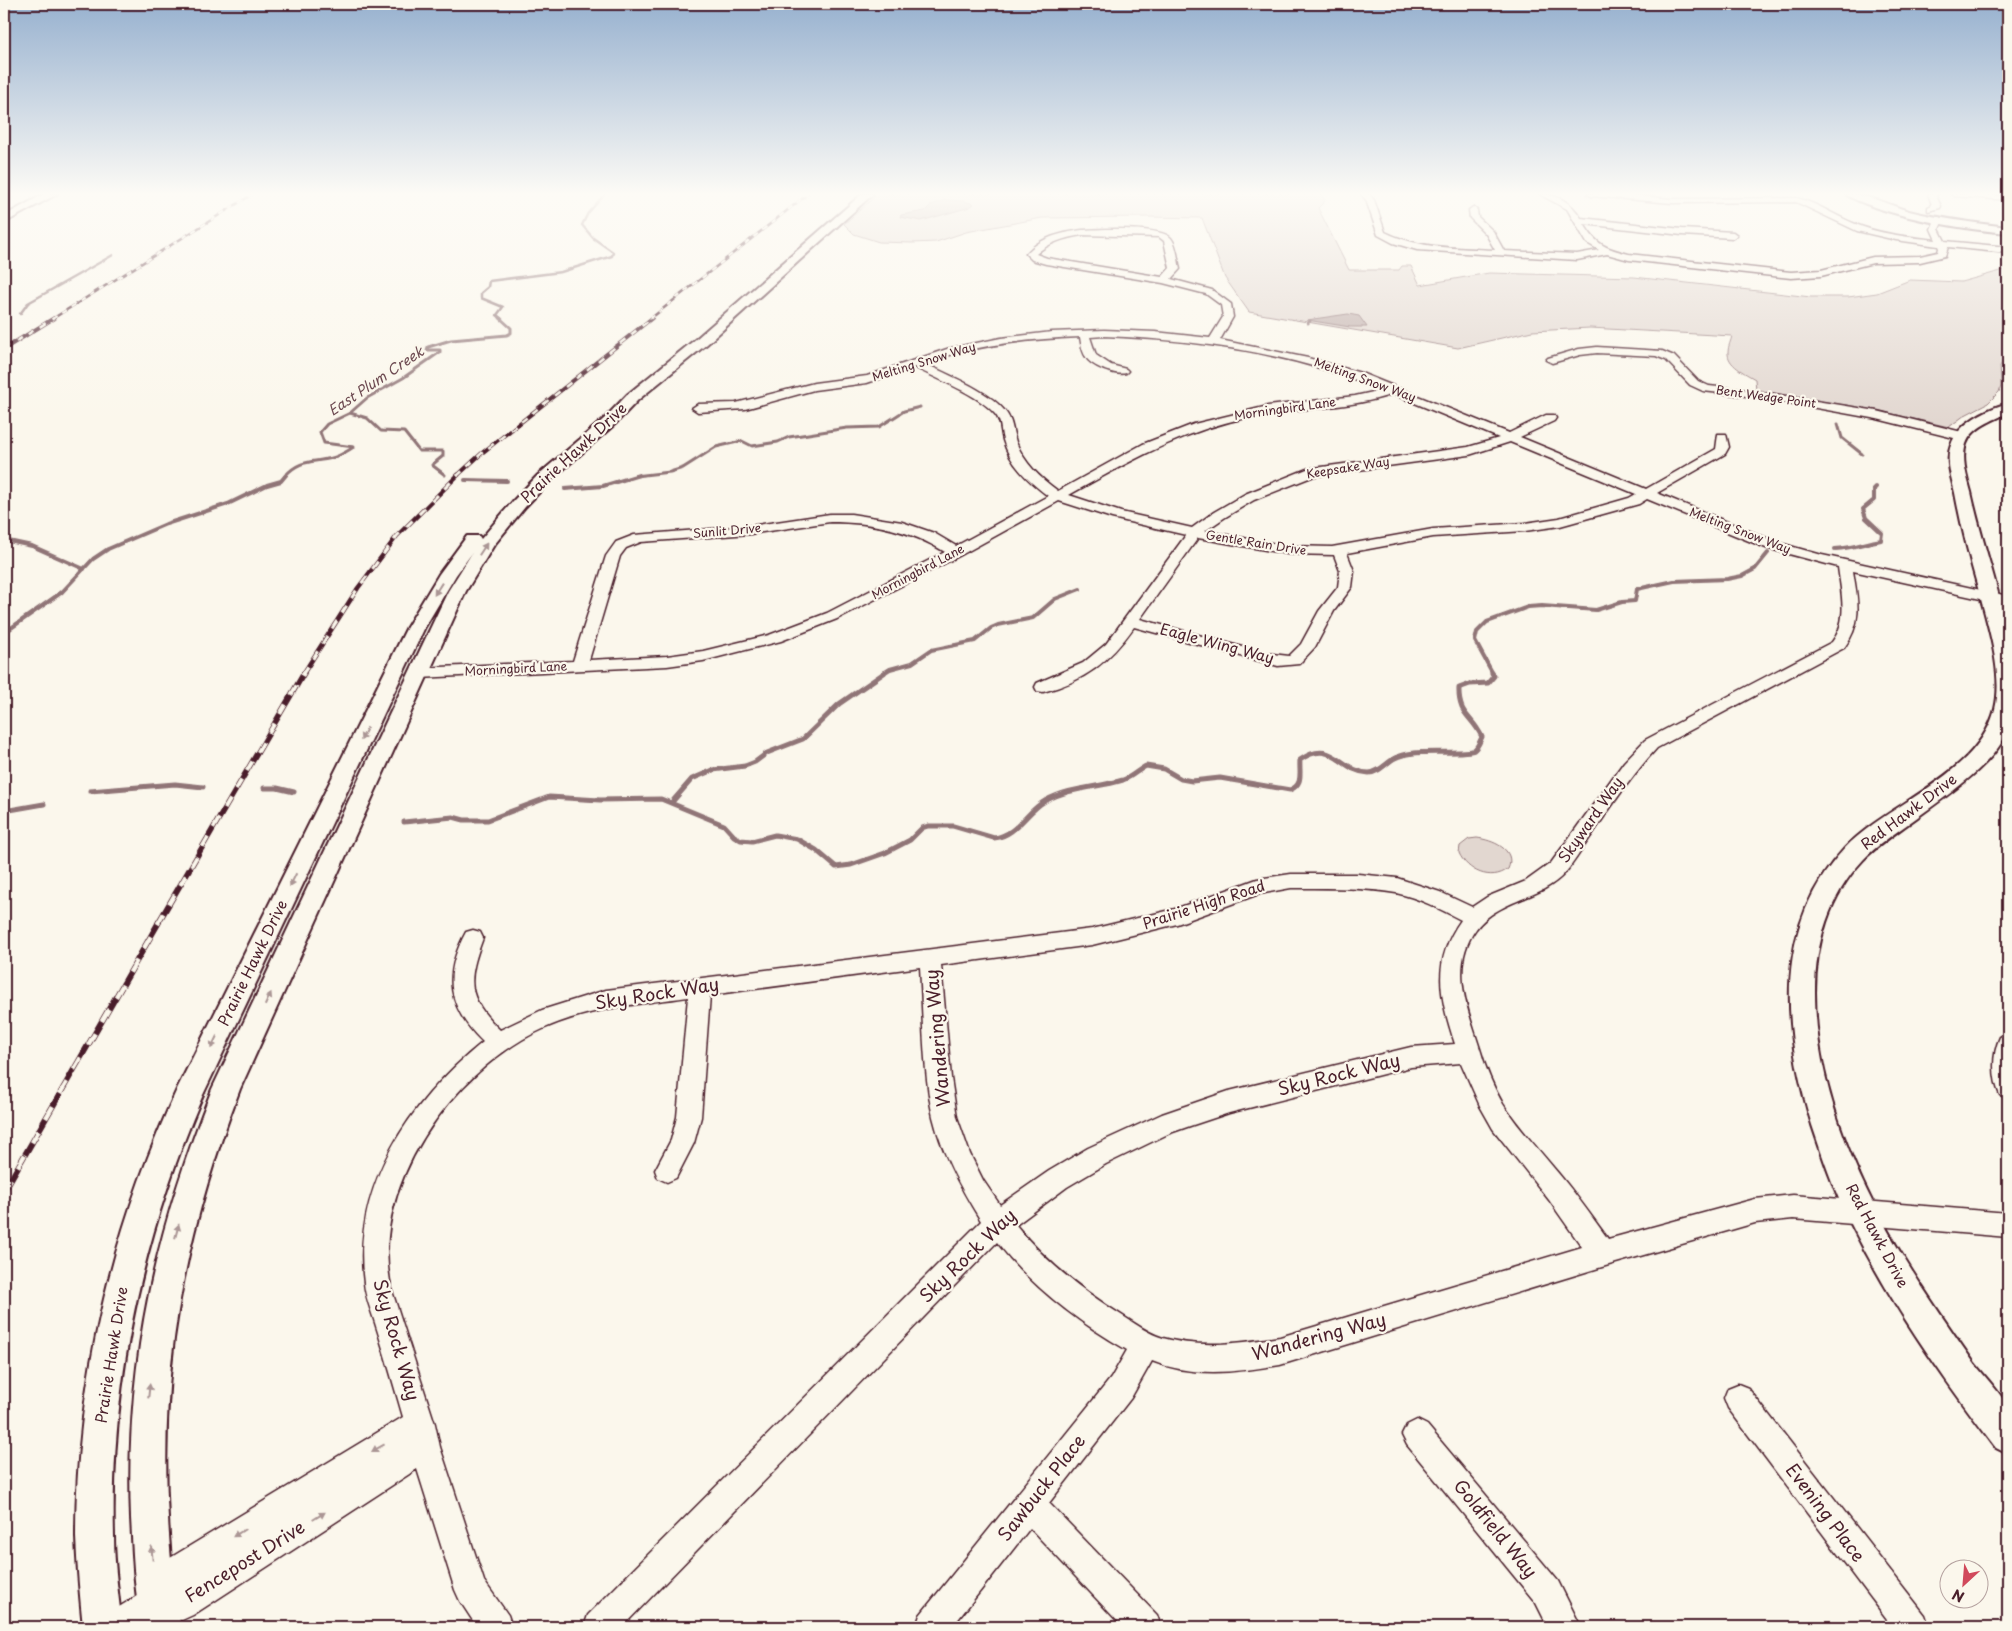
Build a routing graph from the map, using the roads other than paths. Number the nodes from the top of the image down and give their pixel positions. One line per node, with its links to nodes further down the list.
1 (782, 270): 13 (street, Prairie Hawk Drive)
2 (1103, 270): 6 (street)
3 (1174, 270): 6 (street)
4 (1747, 270): 5 (street)
5 (1833, 270)
6 (1164, 280): 8 (street)
7 (1084, 334): 8 (street, Melting Snow Way); 10 (street, Melting Snow Way); 11 (street)
8 (1214, 341): 12 (street, Melting Snow Way)
9 (1552, 360): 17 (street, Bent Wedge Point)
10 (915, 363): 15 (street, Melting Snow Way); 21 (street, Gentle Rain Drive)
11 (1122, 371)
12 (1395, 389): 18 (street, Melting Snow Way); 21 (street, Morningbird Lane)
13 (633, 397): 29 (street, Prairie Hawk Drive, one-way to 13); 51 (street, Prairie Hawk Drive, one-way to 51)
14 (2008, 407): 17 (street)
15 (698, 408)
16 (1550, 418): 18 (street, Keepsake Way)
17 (1962, 436): 26 (street, Red Hawk Drive)
18 (1512, 437): 20 (street, Melting Snow Way); 22 (street, Keepsake Way)
19 (1722, 437): 20 (street, Gentle Rain Drive)
20 (1647, 494): 23 (street, Gentle Rain Drive); 25 (street, Melting Snow Way)
21 (1057, 496): 22 (street, Gentle Rain Drive); 24 (street, Morningbird Lane)
22 (1195, 533): 23 (street, Gentle Rain Drive); 27 (street, Keepsake Way)
23 (1339, 550): 27 (street, Eagle Wing Way)
24 (956, 552): 28 (street, Morningbird Lane); 28 (street, Sunlit Drive)
25 (1846, 565): 26 (street, Melting Snow Way); 31 (street, Skyward Way)
26 (1999, 598): 40 (street, Red Hawk Drive)
27 (1132, 622): 30 (street, Keepsake Way)
28 (578, 666): 29 (street, Morningbird Lane)
29 (419, 673): 50 (street, Prairie Hawk Drive, one-way to 29)
30 (1043, 687)
31 (1474, 917): 33 (street, Prairie High Road); 37 (street, Skyward Way)
32 (473, 938): 35 (street)
33 (930, 957): 34 (street, Sky Rock Way); 41 (street, Wandering Way)
34 (700, 986): 35 (street, Sky Rock Way); 39 (street)
35 (499, 1043): 47 (street, Sky Rock Way)
36 (2008, 1044): 38 (street)
37 (1470, 1053): 41 (street, Sky Rock Way); 43 (street, Skyward Way)
38 (2008, 1088)
39 (667, 1170)
40 (1861, 1213): 42 (street, Wandering Way); 43 (street, Wandering Way); 48 (street, Red Hawk Drive)
41 (997, 1222): 44 (street, Wandering Way); 54 (street, Sky Rock Way)
42 (2008, 1225)
43 (1602, 1254): 44 (street, Wandering Way)
44 (1146, 1345): 49 (street, Sawbuck Place)
45 (1738, 1398): 58 (street, Evening Place)
46 (1417, 1435): 57 (street, Goldfield Way)
47 (422, 1436): 50 (street, Fencepost Drive); 53 (street, Sky Rock Way)
48 (2008, 1436)
49 (1028, 1504): 55 (street, Sawbuck Place); 56 (street)
50 (158, 1614): 52 (street)
51 (102, 1627)
52 (118, 1627)
53 (496, 1627)
54 (600, 1627)
55 (932, 1627)
56 (1145, 1627)
57 (1565, 1627)
58 (1913, 1627)

